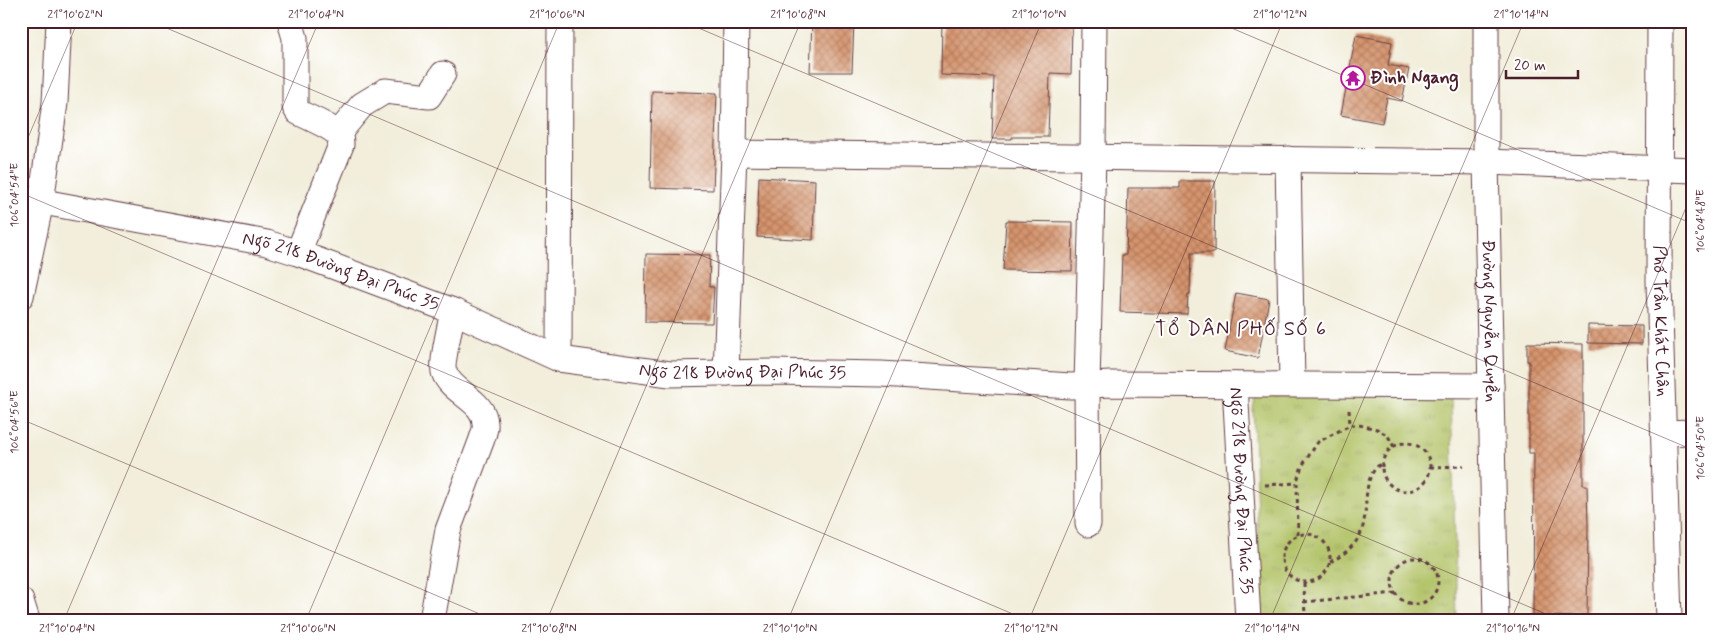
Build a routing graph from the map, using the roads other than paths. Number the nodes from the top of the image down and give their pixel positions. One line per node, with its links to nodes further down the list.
1 (59, 21): 16 (street)
2 (290, 21): 9 (street)
3 (560, 21): 20 (street)
4 (736, 21): 10 (street)
5 (1094, 21): 11 (street)
6 (1486, 21): 13 (street, Đường Nguyễn Quyền)
7 (1660, 21): 14 (street, Phố Trần Khát Chân)
8 (443, 74): 9 (street)
9 (338, 134): 17 (street)
10 (734, 153): 11 (street); 21 (street)
11 (1093, 157): 12 (street); 22 (street)
12 (1288, 159): 13 (street); 23 (street)
13 (1486, 162): 14 (street); 25 (street, Đường Nguyễn Quyền)
14 (1659, 169): 15 (street); 27 (street, Phố Trần Khát Chân)
15 (1693, 170)
16 (31, 200): 17 (street, Ngõ 218 Đường Đại Phúc 35); 18 (street)
17 (298, 252): 19 (street, Ngõ 218 Đường Đại Phúc 35)
18 (21, 296)
19 (453, 311): 20 (street, Ngõ 218 Đường Đại Phúc 35); 31 (street)
20 (559, 359): 21 (street, Ngõ 218 Đường Đại Phúc 35)
21 (726, 373): 22 (street, Ngõ 218 Đường Đại Phúc 35)
22 (1087, 384): 24 (street, Ngõ 218 Đường Đại Phúc 35); 28 (street)
23 (1292, 384): 24 (street); 25 (street)
24 (1235, 385): 32 (street, Ngõ 218 Đường Đại Phúc 35)
25 (1491, 386): 33 (street, Đường Nguyễn Quyền)
26 (1693, 432): 27 (street)
27 (1664, 433): 34 (street, Phố Trần Khát Chân)
28 (1088, 524)
29 (21, 601): 30 (street)
30 (27, 620)
31 (432, 620)
32 (1248, 620)
33 (1496, 620)
34 (1669, 620)

